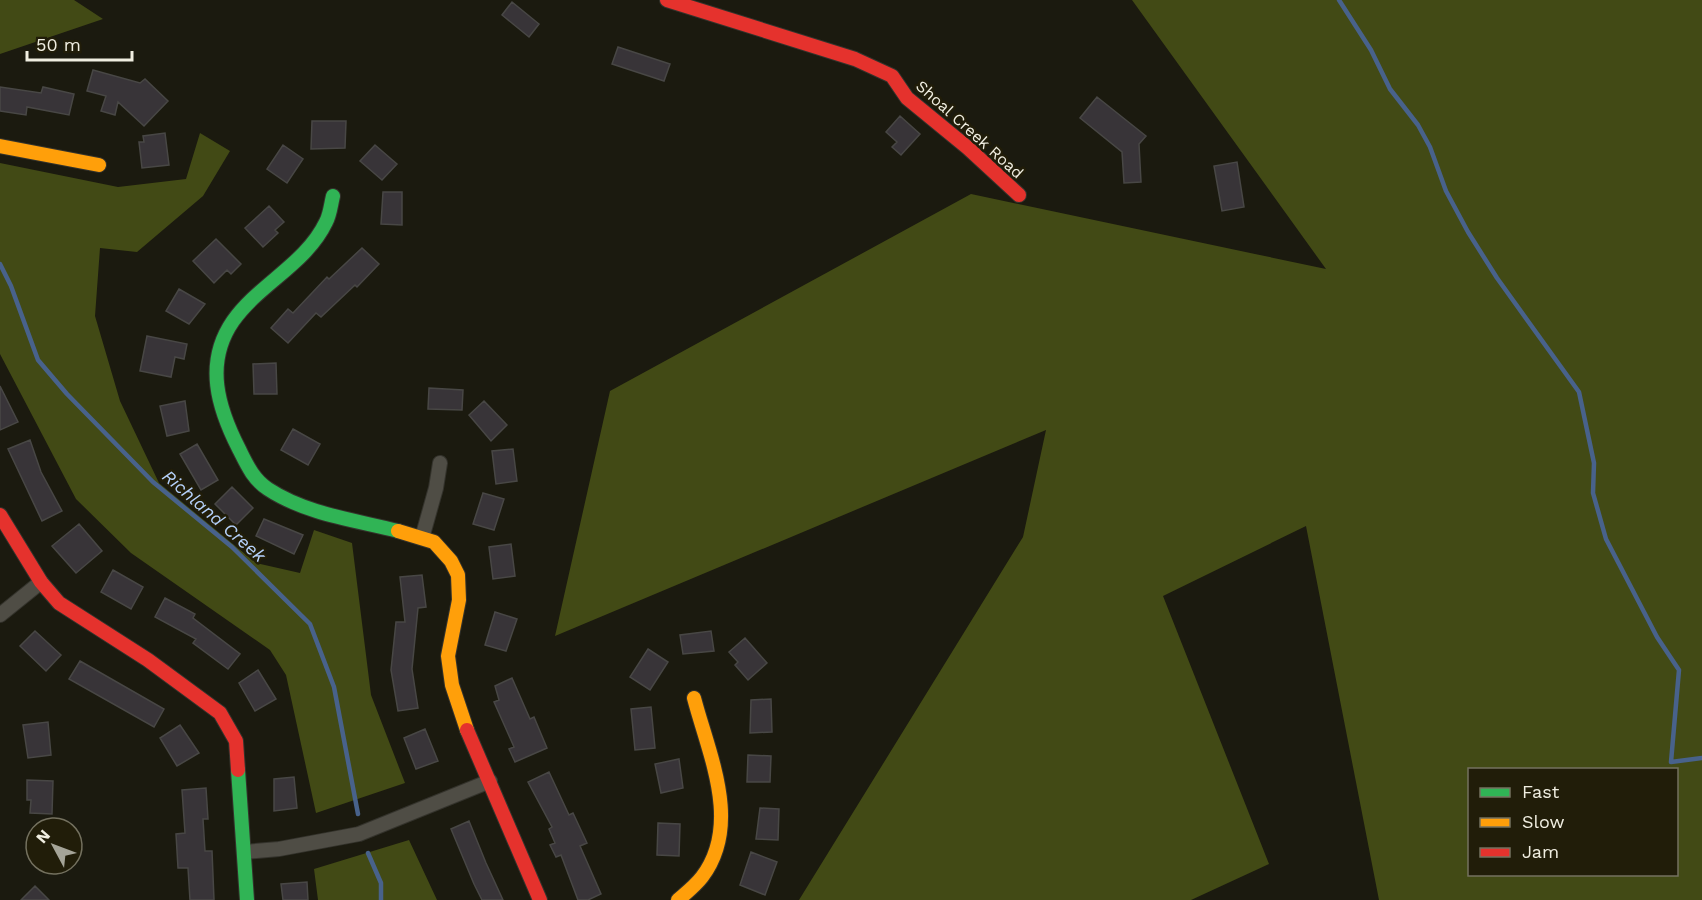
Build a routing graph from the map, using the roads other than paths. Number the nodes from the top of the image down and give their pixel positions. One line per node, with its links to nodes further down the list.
1 (667, 0): 4 (street, Shoal Creek Road)
2 (0, 146): 3 (street)
3 (99, 165)
4 (1019, 195)
5 (333, 196): 8 (street)
6 (440, 463): 8 (street)
7 (0, 514): 9 (street)
8 (422, 538): 12 (street)
9 (40, 582): 10 (street); 13 (street)
10 (0, 615)
11 (694, 698): 16 (street)
12 (490, 781): 13 (street); 15 (street)
13 (244, 852): 14 (street)
14 (248, 900)
15 (540, 900)
16 (678, 900)

